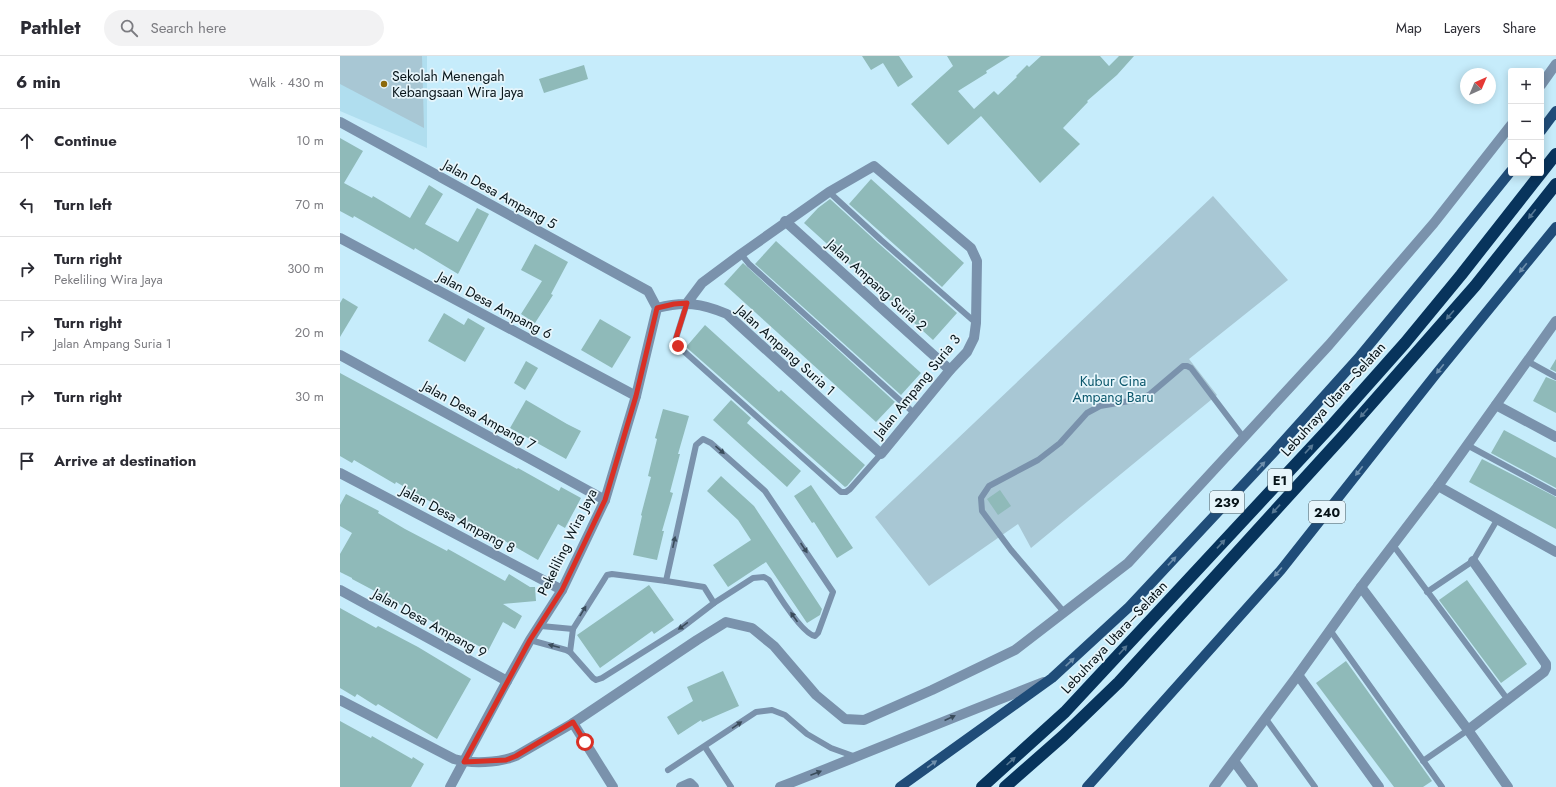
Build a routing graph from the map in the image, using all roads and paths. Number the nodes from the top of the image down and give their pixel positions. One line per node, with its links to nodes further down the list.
1 (1556, 64): 2 (street)
2 (1544, 81)
3 (1556, 111): 5 (main road)
4 (340, 122): 16 (street, Jalan Desa Ampang 5)
5 (1544, 127)
6 (1508, 129): 27 (street)
7 (1556, 154): 71 (highway, Lebuhraya Utara–Selatan / E1, one-way to 7)
8 (1508, 175): 51 (main road, 239, one-way to 8)
9 (1556, 184): 72 (highway, E1, one-way to 72)
10 (829, 192): 11 (street); 18 (lane); 18 (street, Jalan Ampang Suria 3)
11 (785, 221): 14 (street); 21 (street, Jalan Ampang Suria 2)
12 (1556, 227): 73 (main road, 240, one-way to 73)
13 (340, 238): 23 (street, Jalan Desa Ampang 6)
14 (740, 254): 15 (street); 25 (lane)
15 (687, 303): 16 (street, Jalan Ampang Suria 1); 29 (street, Jalan Ampang Suria 1); 29 (lane)
16 (657, 308): 23 (street, Pekeliling Wira Jaya)
17 (1556, 321): 20 (street)
18 (976, 323): 21 (street, Jalan Ampang Suria 3)
19 (340, 355): 33 (street, Jalan Desa Ampang 7)
20 (1527, 361): 22 (lane); 24 (street)
21 (950, 370): 25 (street, Jalan Ampang Suria 3)
22 (1556, 377)
23 (636, 396): 33 (street, Pekeliling Wira Jaya)
24 (1496, 405): 26 (street); 28 (street)
25 (914, 413): 29 (street, Jalan Ampang Suria 3)
26 (1556, 437)
27 (1244, 438): 44 (street); 44 (lane)
28 (1467, 446): 31 (street); 32 (lane)
29 (881, 454)
30 (340, 473): 41 (street, Jalan Desa Ampang 8)
31 (1438, 486): 34 (street); 35 (street)
32 (1556, 493)
33 (605, 500): 41 (street, Pekeliling Wira Jaya)
34 (1497, 520): 36 (street); 37 (lane)
35 (1393, 545): 39 (street); 42 (lane)
36 (1556, 552)
37 (1473, 561): 42 (lane); 54 (street)
38 (666, 581): 43 (lane); 43 (lane, one-way to 43); 46 (lane, one-way to 38)
39 (1361, 587): 47 (street); 57 (street)
40 (340, 590): 52 (street, Jalan Desa Ampang 9)
41 (562, 590): 45 (street, Pekeliling Wira Jaya)
42 (1427, 592): 54 (lane)
43 (714, 603): 49 (lane, one-way to 49)
44 (1064, 612): 56 (street)
45 (540, 626): 46 (lane); 48 (street, Pekeliling Wira Jaya)
46 (573, 629): 49 (lane)
47 (1330, 630): 50 (street); 61 (lane)
48 (530, 640): 49 (lane, one-way to 48); 52 (street, Pekeliling Wira Jaya)
49 (570, 652)
50 (1298, 675): 55 (street); 77 (street)
51 (1052, 678): 59 (street, one-way to 51); 70 (main road, 239, one-way to 51)
52 (507, 681): 62 (street, Pekeliling Wira Jaya)
53 (340, 700): 62 (street)
54 (1508, 700): 57 (street)
55 (1266, 719): 60 (street); 76 (lane)
56 (573, 722): 62 (street); 65 (street)
57 (1468, 730): 61 (lane); 79 (street)
58 (705, 747): 59 (lane, one-way to 59); 63 (lane); 68 (lane)
59 (858, 757): 69 (street, one-way to 59)
60 (1234, 761): 74 (street); 75 (street)
61 (1423, 761): 78 (lane)
62 (464, 762): 64 (street, Pekeliling Wira Jaya)
63 (668, 770)
64 (450, 787)
65 (613, 787)
66 (681, 787): 67 (street)
67 (694, 787)
68 (731, 787)
69 (780, 787)
70 (900, 787)
71 (982, 787)
72 (1005, 787)
73 (1087, 787)
74 (1214, 787)
75 (1253, 787)
76 (1315, 787)
77 (1379, 787)
78 (1442, 787)
79 (1508, 787)

